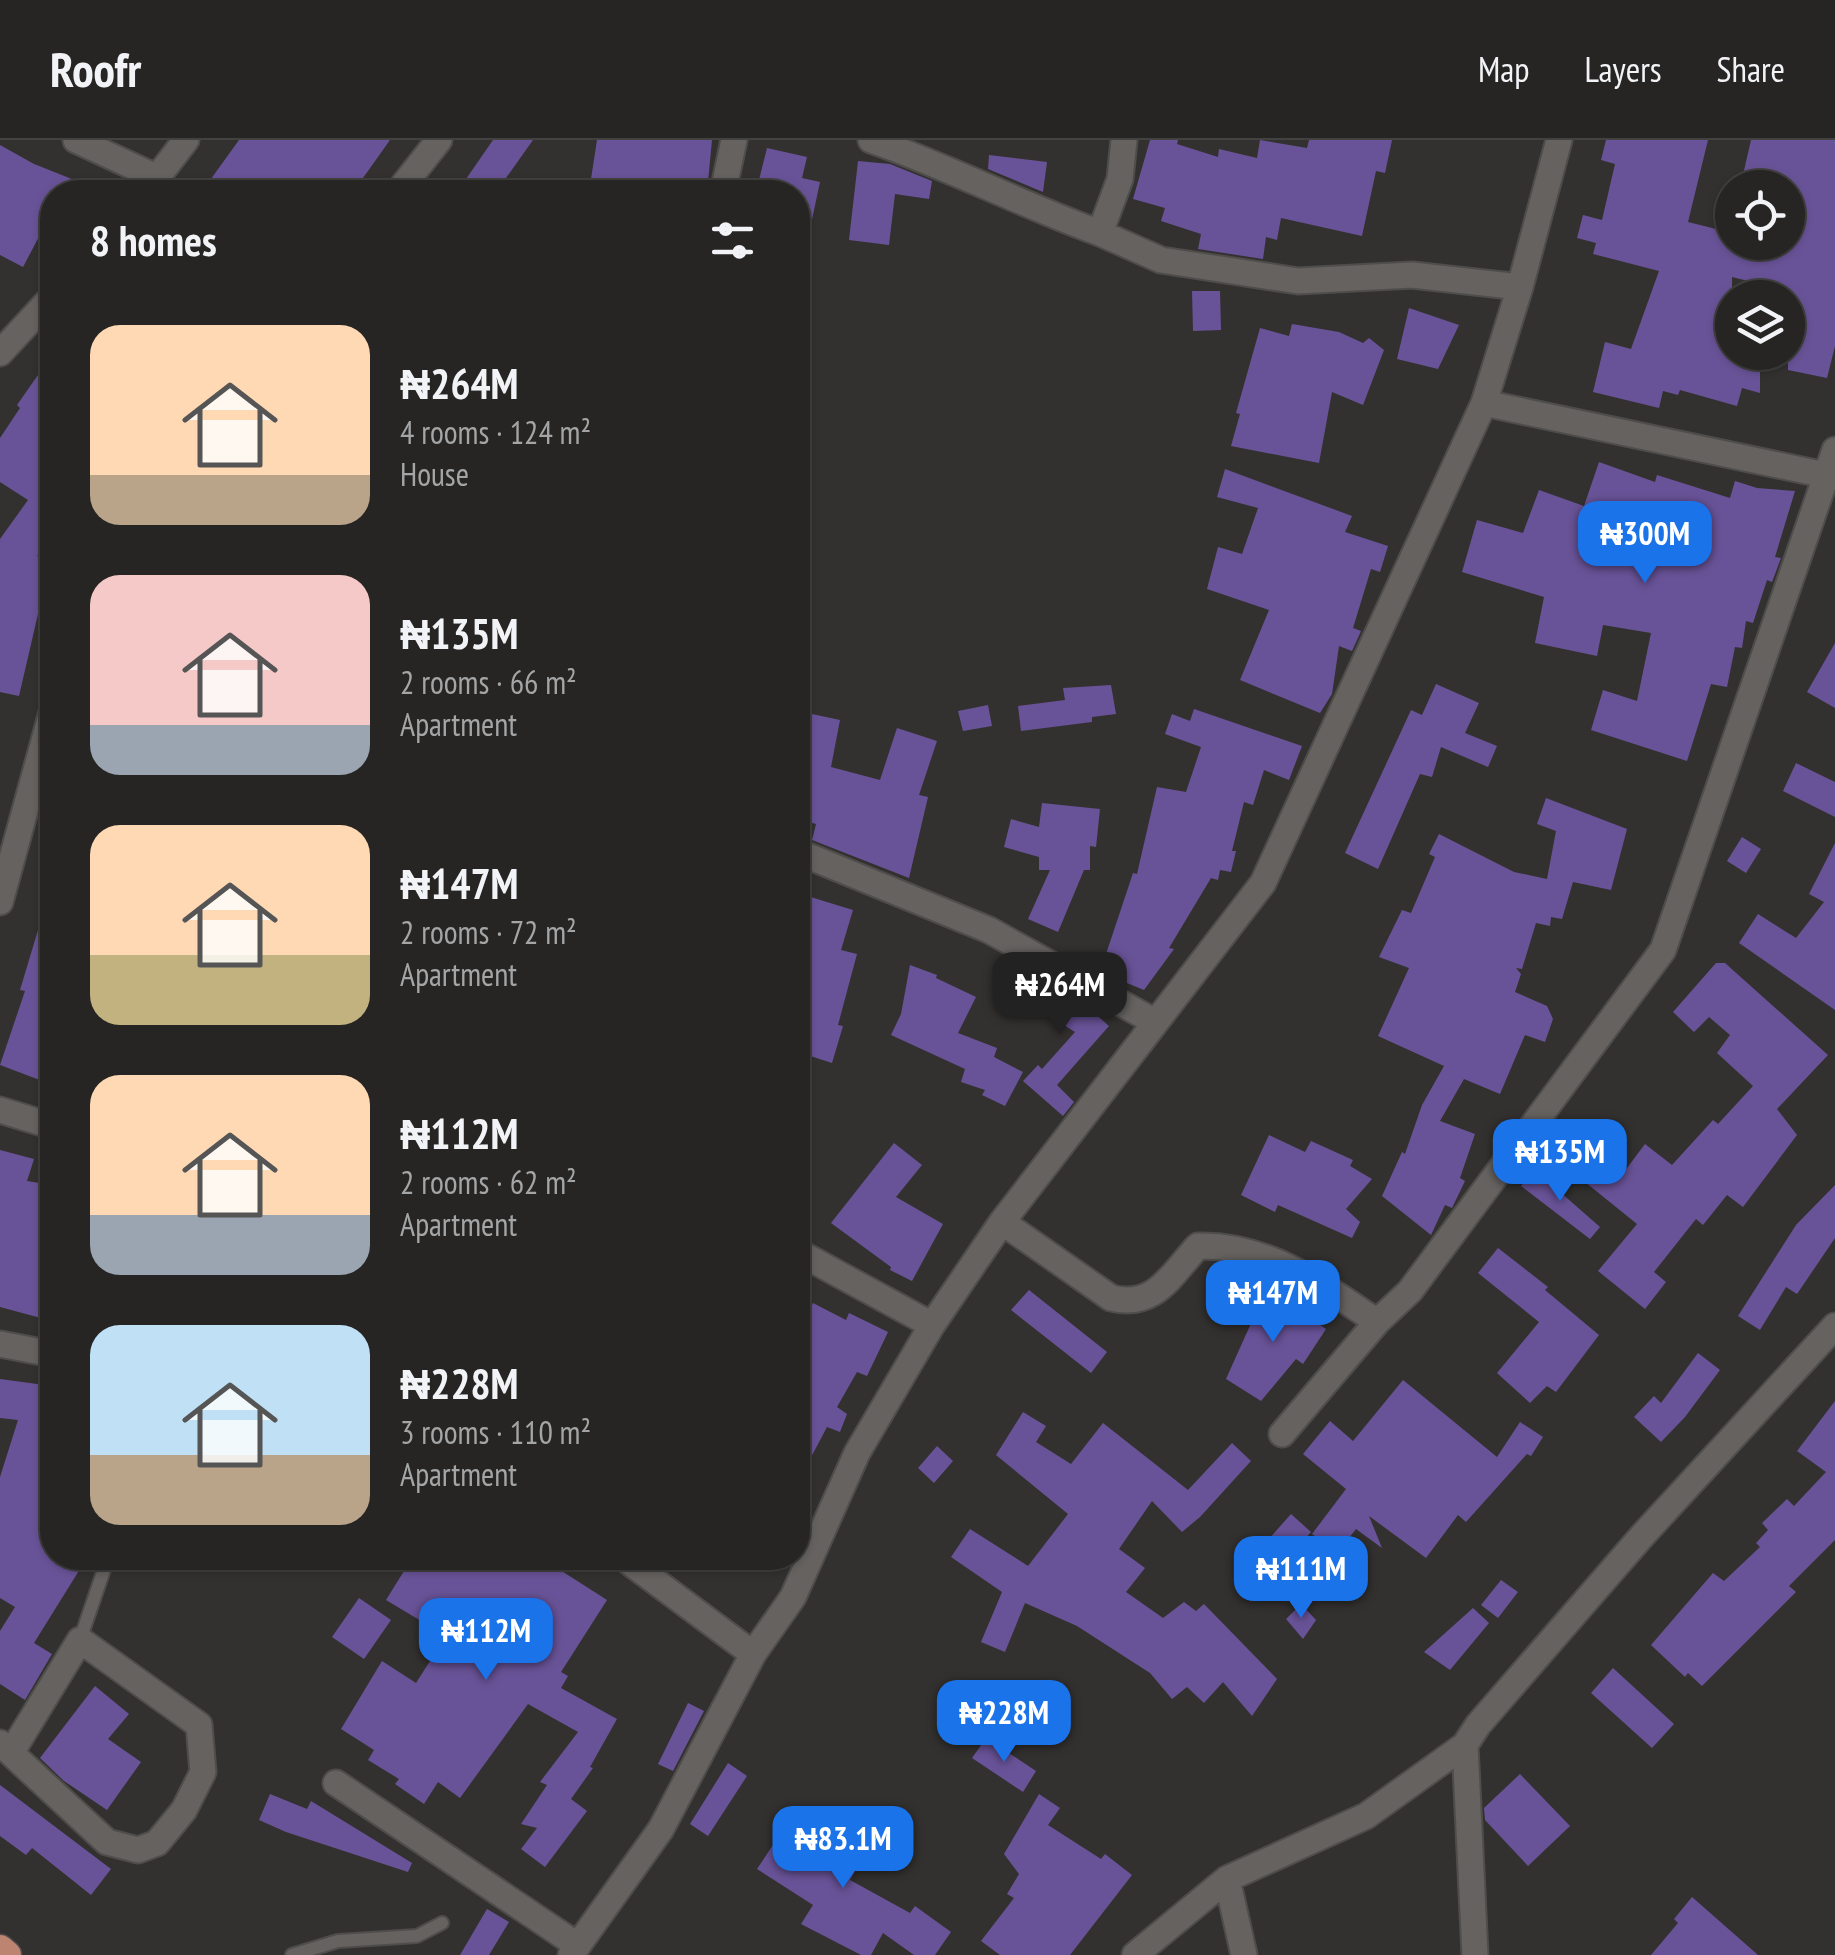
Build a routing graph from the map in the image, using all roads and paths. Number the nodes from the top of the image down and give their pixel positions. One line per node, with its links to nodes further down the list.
1 (76, 140): 8 (street)
2 (186, 140): 9 (street)
3 (439, 140): 10 (street)
4 (734, 140): 11 (street)
5 (871, 140): 12 (street)
6 (1124, 140): 12 (street)
7 (1559, 140): 13 (street)
8 (144, 180)
9 (156, 180)
10 (407, 180)
11 (726, 180)
12 (1100, 233): 13 (street)
13 (1520, 288): 16 (street)
14 (40, 311): 15 (street)
15 (0, 353)
16 (1484, 403): 18 (street); 22 (street)
17 (1835, 450): 18 (street)
18 (1832, 476): 27 (street)
19 (40, 756): 21 (street)
20 (810, 857): 22 (street)
21 (0, 902)
22 (1155, 1022): 25 (street)
23 (0, 1110): 24 (street)
24 (40, 1122)
25 (1002, 1222): 27 (street); 28 (street)
26 (810, 1259): 28 (street)
27 (1377, 1322): 32 (street)
28 (932, 1325): 33 (street)
29 (1835, 1326): 39 (street)
30 (0, 1344): 31 (street)
31 (40, 1352)
32 (1282, 1434)
33 (810, 1558)
34 (104, 1570): 37 (lane)
35 (640, 1570): 38 (street)
36 (805, 1570): 38 (street)
37 (80, 1640): 40 (street); 40 (street)
38 (753, 1654): 45 (street)
39 (1465, 1745): 42 (street); 50 (street)
40 (6, 1748)
41 (336, 1783): 45 (street)
42 (1226, 1879): 48 (street); 49 (street)
43 (442, 1923): 47 (lane)
44 (0, 1949): 46 (main road)
45 (574, 1950)
46 (7, 1955)
47 (292, 1955)
48 (1135, 1955)
49 (1244, 1955)
50 (1475, 1955)

